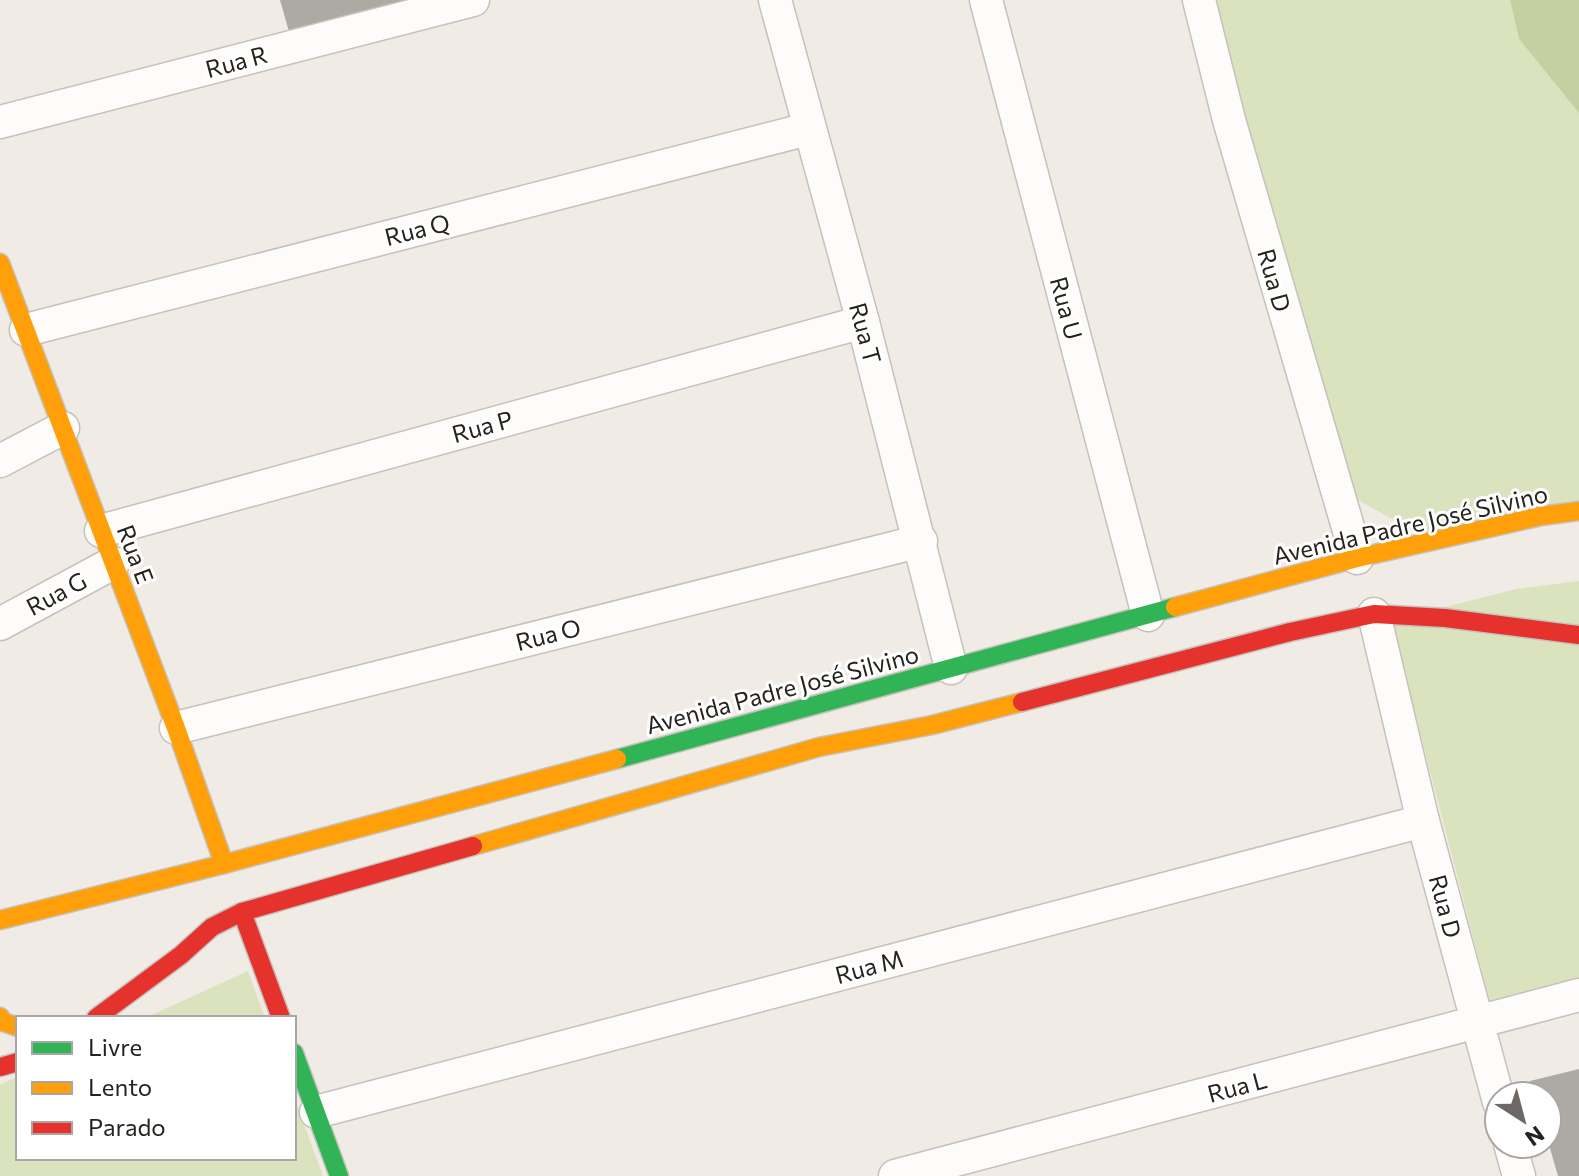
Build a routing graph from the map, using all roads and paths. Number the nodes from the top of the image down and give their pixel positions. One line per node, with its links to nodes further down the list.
1 (473, 0): 5 (street, Rua R)
2 (775, 0): 6 (street, Rua T)
3 (986, 0): 18 (street, Rua U)
4 (1199, 0): 15 (street, Rua D)
5 (0, 122)
6 (808, 129): 8 (street, Rua T); 9 (street, Rua Q)
7 (0, 263): 9 (main road, Rua E)
8 (863, 322): 13 (street, Rua P); 14 (street, Rua T)
9 (26, 330): 10 (main road, Rua E)
10 (63, 428): 11 (street); 13 (main road, Rua E)
11 (0, 461)
12 (1579, 511): 15 (main road, Avenida Padre José Silvino)
13 (101, 531): 16 (main road, Rua E)
14 (921, 541): 21 (street, Rua T); 22 (street, Rua O)
15 (1357, 558): 18 (main road, Avenida Padre José Silvino)
16 (113, 563): 19 (street, Rua G); 22 (main road, Rua E)
17 (1374, 614): 20 (main road); 23 (street, Rua D); 25 (main road)
18 (1148, 615): 21 (main road, Avenida Padre José Silvino)
19 (0, 624)
20 (1579, 635)
21 (951, 668): 24 (main road, Avenida Padre José Silvino)
22 (176, 728): 24 (main road, Rua E)
23 (1423, 821): 32 (street, Rua D); 35 (street, Rua M)
24 (224, 864): 26 (main road, Avenida Padre José Silvino)
25 (242, 912): 30 (main road); 31 (main road)
26 (28, 913): 27 (main road, Avenida Padre José Silvino); 28 (main road)
27 (0, 920)
28 (0, 938)
29 (1579, 995): 32 (street, Rua L)
30 (99, 1016)
31 (280, 1016)
32 (1478, 1023): 34 (street, Rua D); 37 (street, Rua L)
33 (296, 1058): 35 (main road)
34 (1493, 1080)
35 (316, 1112): 36 (main road)
36 (339, 1176)
37 (895, 1176)

